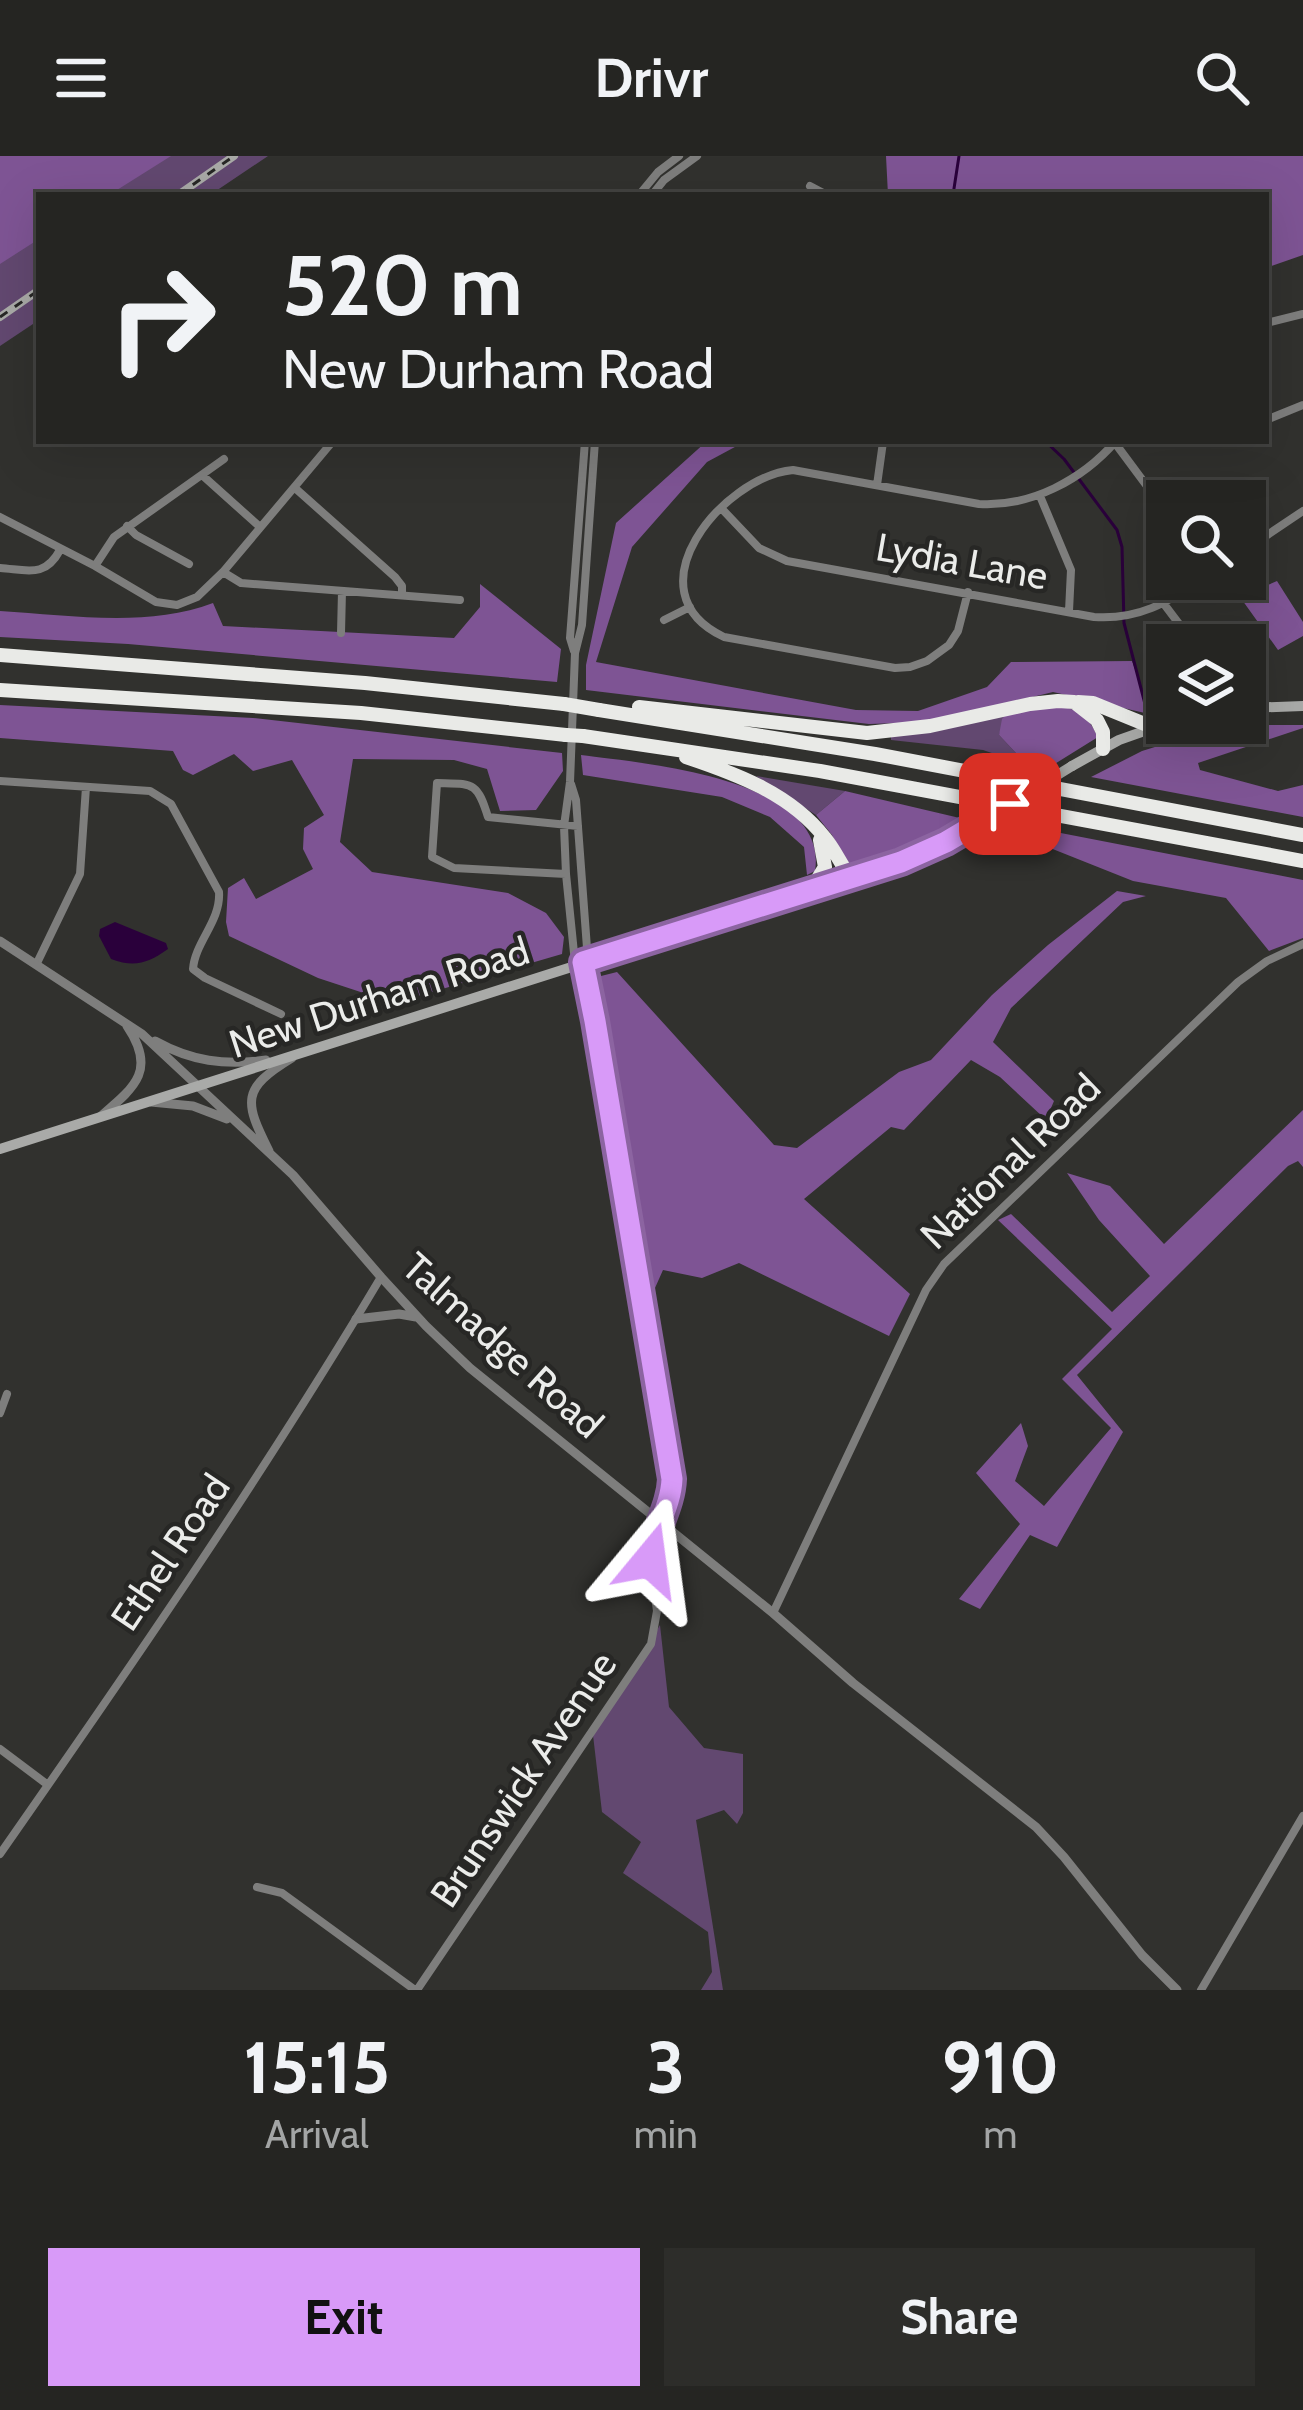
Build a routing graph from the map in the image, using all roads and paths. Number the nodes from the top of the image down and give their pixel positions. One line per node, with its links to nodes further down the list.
1 (679, 156): 4 (street)
2 (697, 156): 5 (street)
3 (811, 186): 6 (street)
4 (641, 192)
5 (654, 192)
6 (822, 192)
7 (1303, 314): 8 (street)
8 (1269, 322)
9 (1303, 405): 10 (street)
10 (1269, 419)
11 (332, 444): 21 (street)
12 (586, 444): 45 (street)
13 (595, 444): 45 (street)
14 (883, 444): 20 (street)
15 (1113, 444): 22 (street)
16 (1117, 444): 19 (street)
17 (224, 459): 18 (street)
18 (202, 476): 26 (street); 27 (street)
19 (1146, 484)
20 (877, 485): 22 (street); 23 (street)
21 (295, 488): 27 (street); 36 (street)
22 (1040, 496): 41 (street)
23 (722, 508): 35 (street, Lydia Lane); 40 (street)
24 (1303, 511): 28 (street)
25 (0, 518): 29 (street)
26 (128, 526): 30 (street); 31 (street)
27 (260, 527): 33 (street)
28 (1266, 536)
29 (60, 550): 31 (street); 32 (street)
30 (189, 564)
31 (95, 566): 33 (street)
32 (0, 568)
33 (223, 572): 34 (street)
34 (342, 590): 36 (street); 44 (street)
35 (968, 592): 40 (street); 41 (street, Lydia Lane)
36 (402, 595): 37 (street)
37 (460, 599)
38 (1170, 600): 39 (street, Lydia Lane)
39 (1164, 604): 41 (street, Lydia Lane); 43 (street)
40 (690, 607): 42 (street)
41 (1069, 611)
42 (664, 620)
43 (1180, 624)
44 (341, 634)
45 (575, 652): 57 (street)
46 (0, 656): 51 (highway, bridge)
47 (0, 690): 54 (highway, bridge)
48 (1074, 703): 51 (highway); 52 (highway); 55 (highway)
49 (1303, 706): 50 (main road)
50 (1266, 707)
51 (616, 712): 62 (highway)
52 (1146, 721)
53 (1146, 731): 55 (main road, New Durham Road)
54 (653, 745): 59 (highway); 63 (highway)
55 (1103, 749): 65 (main road, New Durham Road, bridge)
56 (0, 781): 58 (street)
57 (570, 782): 60 (street); 61 (street)
58 (86, 787): 70 (street); 71 (street)
59 (813, 824): 65 (highway); 66 (highway)
60 (565, 826): 61 (street); 64 (street); 64 (street)
61 (578, 826): 69 (street)
62 (1303, 835)
63 (1303, 861)
64 (566, 874): 69 (street)
65 (851, 878): 66 (main road, New Durham Road)
66 (812, 890): 69 (main road, New Durham Road)
67 (0, 941): 70 (street, Talmadge Road)
68 (1303, 944): 87 (street, National Road)
69 (583, 962): 74 (main road, New Durham Road); 86 (street, Brunswick Avenue)
70 (37, 963): 72 (street, Talmadge Road)
71 (281, 1014)
72 (124, 1022): 73 (street, Talmadge Road); 77 (street)
73 (142, 1034): 74 (street); 75 (street, Talmadge Road)
74 (295, 1057): 75 (main road, New Durham Road); 80 (street)
75 (199, 1088): 76 (main road, New Durham Road); 78 (street, Talmadge Road)
76 (152, 1102): 77 (main road, New Durham Road); 78 (street)
77 (97, 1119): 79 (main road, New Durham Road)
78 (237, 1124): 80 (street, Talmadge Road)
79 (0, 1149)
80 (272, 1155): 81 (street, Talmadge Road)
81 (381, 1277): 82 (street, Talmadge Road); 83 (street, Ethel Road)
82 (418, 1318): 83 (street); 86 (street, Talmadge Road)
83 (356, 1319): 89 (street, Ethel Road)
84 (7, 1394): 85 (street)
85 (0, 1413)
86 (659, 1522): 87 (street, Talmadge Road); 93 (street, Brunswick Avenue)
87 (772, 1613): 94 (street, Talmadge Road)
88 (0, 1748): 89 (street)
89 (48, 1785): 91 (street, Ethel Road)
90 (1303, 1816): 95 (street)
91 (0, 1854)
92 (257, 1887): 93 (street)
93 (416, 1990)
94 (1177, 1990)
95 (1202, 1990)

